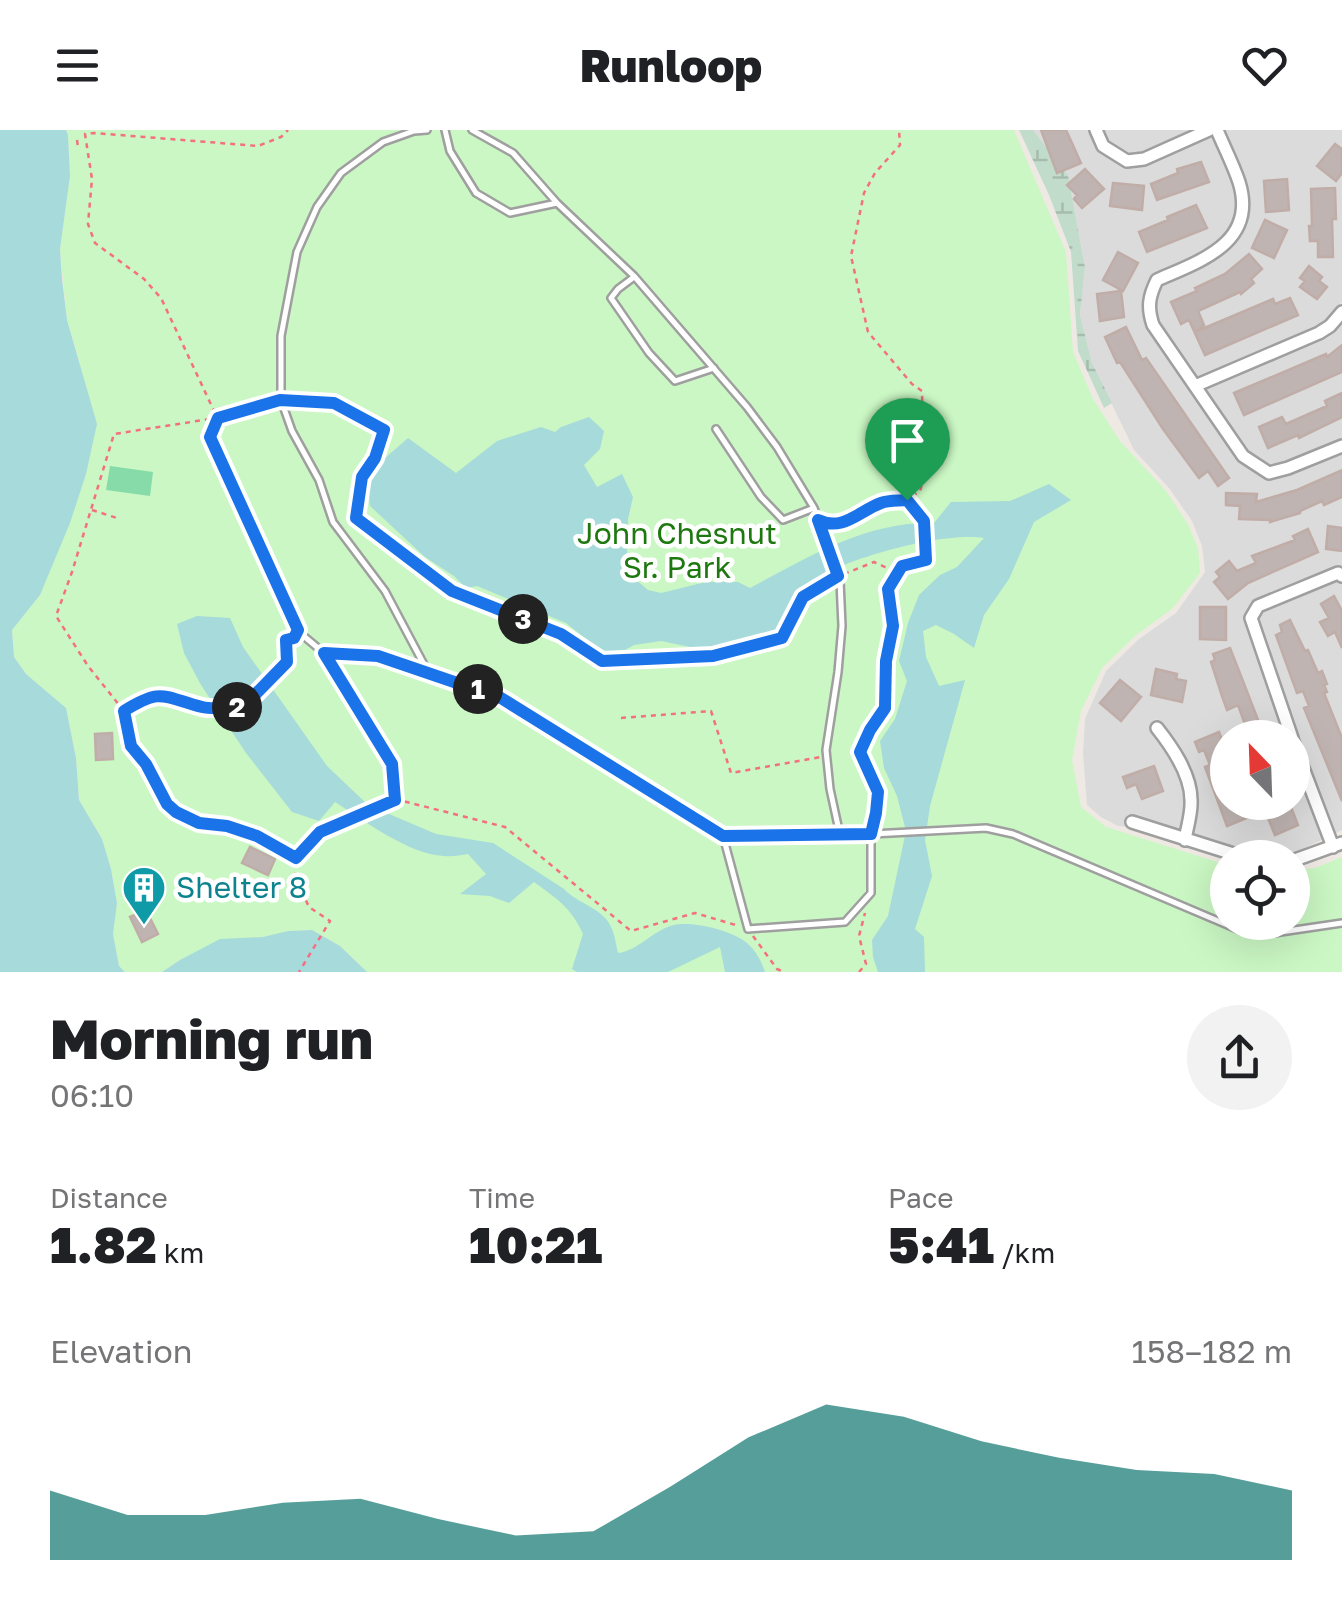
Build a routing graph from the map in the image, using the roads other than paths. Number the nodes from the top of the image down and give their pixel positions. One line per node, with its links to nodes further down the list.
1 (427, 130): 12 (lane)
2 (445, 130): 7 (lane)
3 (472, 130): 7 (lane)
4 (1096, 130): 5 (street)
5 (1208, 130)
6 (1217, 130): 11 (street)
7 (557, 202): 8 (lane)
8 (634, 276): 10 (lane); 10 (lane)
9 (1342, 312): 11 (street)
10 (714, 368): 15 (lane)
11 (1195, 386): 14 (street)
12 (280, 400): 17 (lane); 17 (lane)
13 (716, 429): 15 (lane)
14 (1342, 446)
15 (814, 508): 23 (lane)
16 (1342, 576): 18 (street)
17 (429, 675): 24 (lane)
18 (1286, 720)
19 (1156, 728): 25 (street)
20 (1310, 780): 26 (street)
21 (1132, 822): 25 (street)
22 (871, 834): 23 (lane); 24 (lane); 29 (lane)
23 (840, 835): 24 (lane)
24 (723, 836)
25 (1184, 840): 27 (street)
26 (1338, 845): 28 (street)
27 (1210, 848)
28 (1310, 854)
29 (1342, 923)

